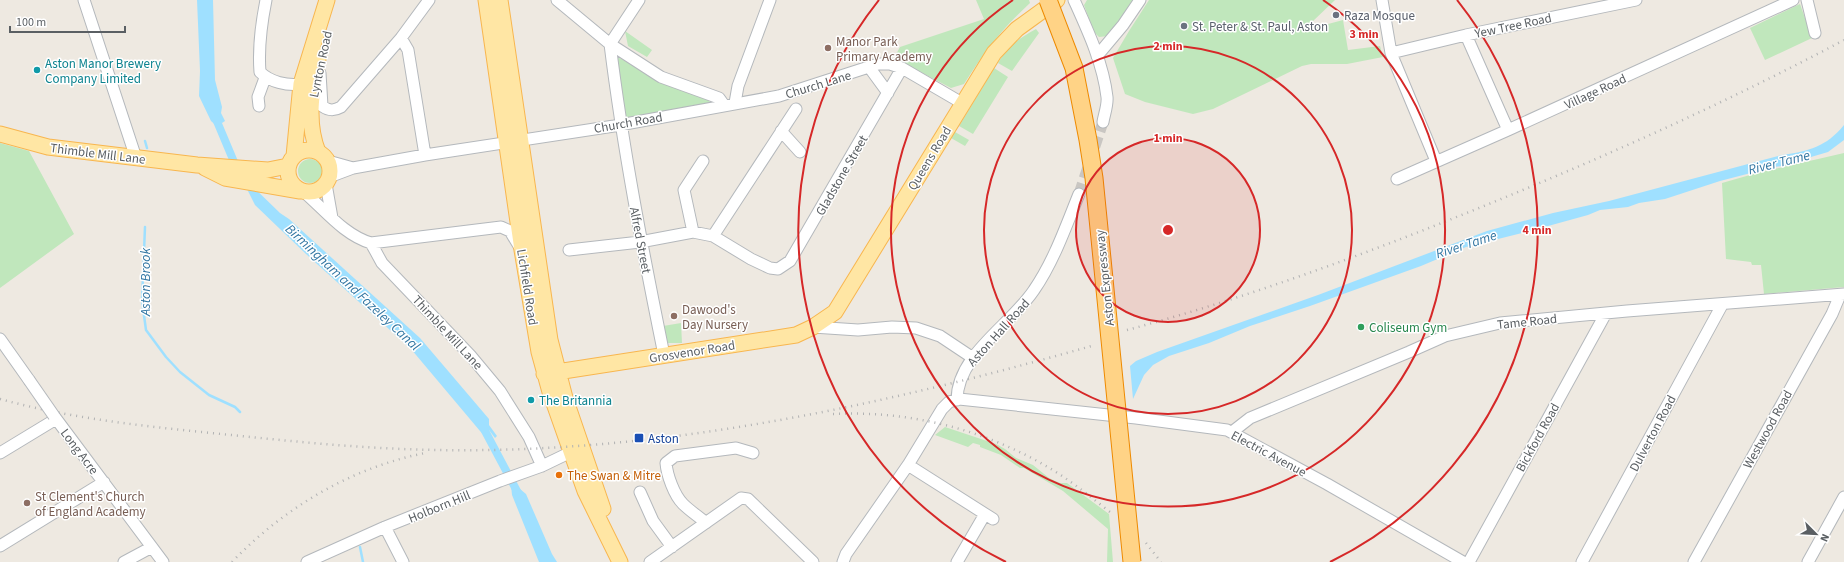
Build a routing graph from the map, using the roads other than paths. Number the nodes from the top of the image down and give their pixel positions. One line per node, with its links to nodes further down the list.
1 (84, 0): 46 (street)
2 (266, 0): 28 (street)
3 (328, 0): 29 (main road, Lynton Road)
4 (337, 0): 24 (main road, Lynton Road)
5 (430, 0): 21 (street)
6 (486, 0): 42 (main road, Lichfield Road)
7 (500, 0): 41 (main road, Lichfield Road)
8 (557, 0): 22 (street)
9 (639, 0): 22 (street)
10 (770, 0): 32 (street)
11 (1048, 0): 99 (highway, Aston Expressway, bridge)
12 (1057, 0): 31 (main road, Queens Road)
13 (1074, 0): 25 (street)
14 (1140, 0): 25 (street)
15 (1382, 0): 23 (street)
16 (1636, 0): 20 (street, Yew Tree Road)
17 (1793, 0): 38 (street, Village Road)
18 (1807, 0): 19 (street)
19 (1815, 33)
20 (1466, 35): 23 (street, Yew Tree Road); 38 (street)
21 (401, 38): 24 (street); 44 (street)
22 (610, 44): 32 (street); 37 (street, Alfred Street)
23 (1391, 53): 49 (street)
24 (319, 54): 45 (main road, Lynton Road)
25 (1097, 56): 36 (street)
26 (870, 67): 27 (street, Church Lane); 30 (street); 32 (street, Church Lane)
27 (902, 68): 30 (street, Gladstone Street); 31 (street, Church Lane)
28 (265, 78): 29 (street); 33 (street)
29 (301, 84): 35 (main road, Lynton Road)
30 (888, 93): 59 (street, Gladstone Street)
31 (962, 103): 66 (main road, Queens Road)
32 (730, 104): 37 (street, Church Road)
33 (259, 106)
34 (796, 109): 39 (street)
35 (298, 122): 47 (main road, Lynton Road); 50 (main road, Lynton Road)
36 (1103, 122)
37 (620, 124): 41 (street, Church Road); 60 (street, Alfred Street)
38 (1508, 130): 49 (street, Village Road)
39 (781, 131): 43 (street); 59 (street)
40 (0, 134): 46 (main road, Thimble Mill Lane)
41 (521, 140): 42 (street, Church Road); 73 (main road, Lichfield Road)
42 (506, 142): 44 (street); 62 (main road, Lichfield Road)
43 (800, 152)
44 (425, 155): 51 (street)
45 (323, 157): 47 (main road); 51 (street); 54 (main road)
46 (136, 158): 52 (main road, Thimble Mill Lane)
47 (291, 161): 50 (main road, Thimble Mill Lane); 55 (main road)
48 (703, 161): 58 (street)
49 (1436, 161): 53 (street, Village Road)
50 (248, 168): 52 (main road, Thimble Mill Lane)
51 (353, 168): 54 (street)
52 (223, 172): 55 (main road, Thimble Mill Lane)
53 (1397, 179)
54 (328, 180): 55 (main road); 57 (street)
55 (302, 191): 57 (street)
56 (1079, 194): 72 (street, Aston Hall Road)
57 (332, 218): 61 (street)
58 (693, 232): 59 (street); 60 (street)
59 (713, 236)
60 (640, 242): 63 (street); 71 (street, Alfred Street)
61 (371, 244): 62 (street); 81 (street, Thimble Mill Lane)
62 (522, 250): 73 (main road, Lichfield Road)
63 (569, 250)
64 (1842, 295): 65 (street, Tame Road); 103 (street, Westwood Road)
65 (1722, 305): 67 (street, Tame Road); 102 (street, Dulverton Road)
66 (834, 312): 68 (main road, Queens Road); 69 (street)
67 (1606, 313): 76 (street, Tame Road); 101 (street, Bickford Road)
68 (813, 327): 69 (street); 71 (main road, Grosvenor Road)
69 (839, 330): 72 (street)
70 (0, 339): 75 (street, Long Acre, bridge)
71 (664, 355): 73 (main road, Grosvenor Road)
72 (973, 358): 74 (street, Aston Hall Road)
73 (551, 373): 77 (main road, Lichfield Road); 94 (main road, Lichfield Road)
74 (957, 400): 76 (street, Electric Avenue); 80 (street)
75 (55, 418): 78 (street); 82 (street, Long Acre)
76 (1232, 432): 100 (street, Electric Avenue)
77 (571, 452): 81 (street, Holborn Hill); 94 (main road, Lichfield Road)
78 (0, 453)
79 (753, 453): 85 (street)
80 (908, 465): 97 (street); 98 (street)
81 (542, 466): 86 (street, Holborn Hill)
82 (104, 482): 87 (street); 88 (street, Long Acre)
83 (640, 492): 89 (street)
84 (1844, 497): 104 (street)
85 (706, 523): 89 (street); 96 (street)
86 (385, 527): 92 (street, Holborn Hill); 93 (street)
87 (0, 546)
88 (152, 547): 90 (street); 91 (street, Long Acre)
89 (672, 547): 95 (street)
90 (124, 562)
91 (163, 562)
92 (307, 562)
93 (403, 562)
94 (620, 562)
95 (650, 562)
96 (813, 562)
97 (843, 562)
98 (957, 562)
99 (1132, 562)
100 (1463, 562)
101 (1469, 562)
102 (1582, 562)
103 (1694, 562)
104 (1808, 562)

